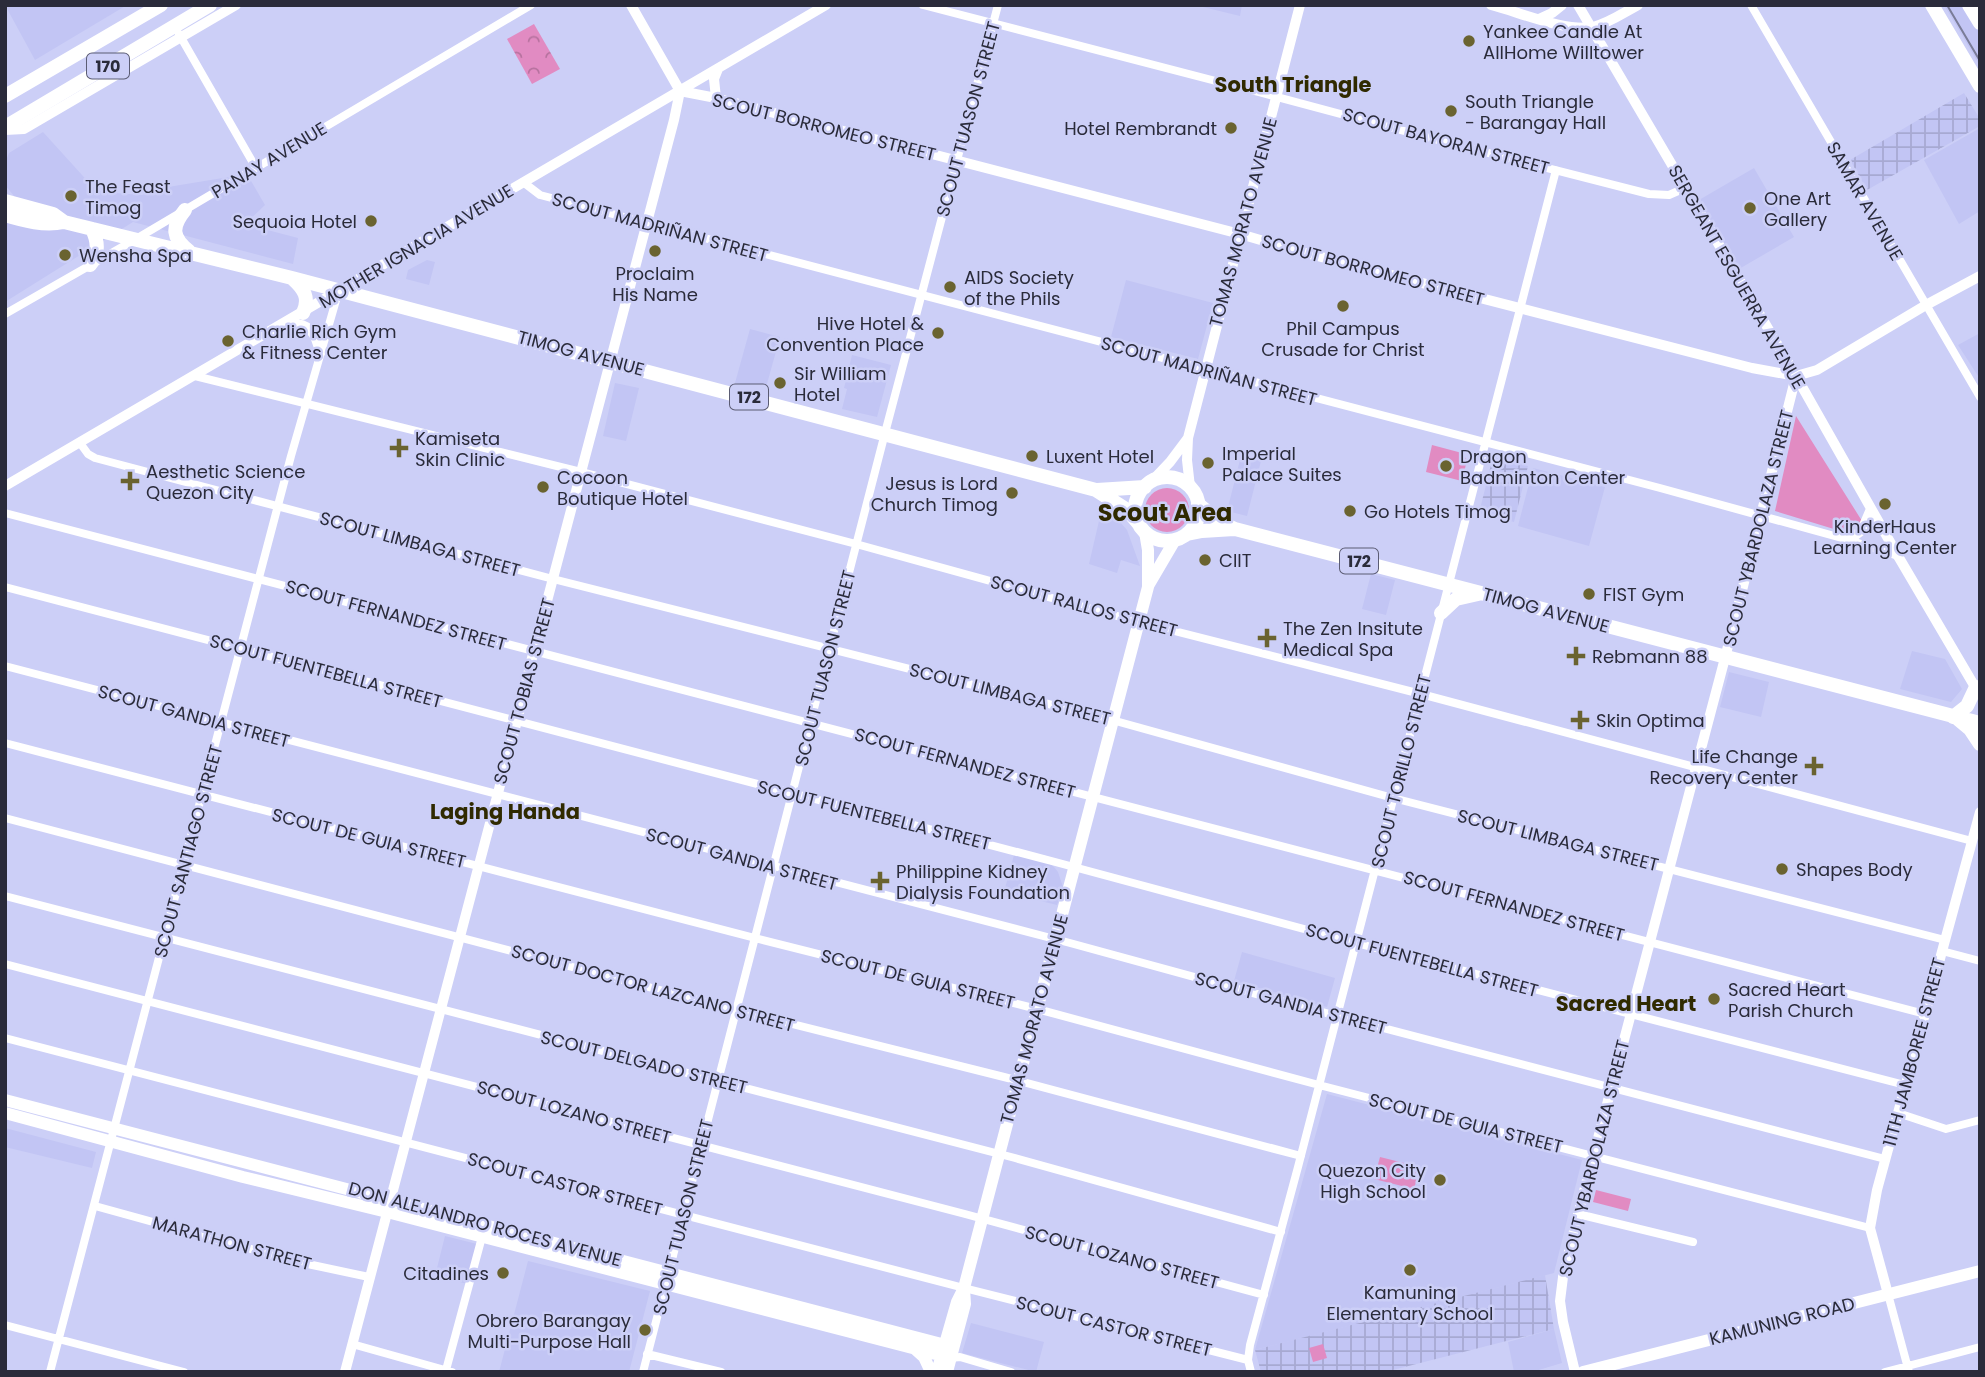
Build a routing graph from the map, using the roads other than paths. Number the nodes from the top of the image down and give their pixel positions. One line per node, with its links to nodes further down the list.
1 (160, 5): 25 (main road, 170)
2 (210, 5): 21 (main road, 170)
3 (236, 5): 21 (street, 170)
4 (531, 5): 30 (street, PANAY AVENUE)
5 (631, 5): 24 (street)
6 (825, 5): 22 (street, MOTHER IGNACIA AVENUE)
7 (923, 5): 19 (street, SCOUT BAYORAN STREET)
8 (998, 5): 19 (street, SCOUT TUASON STREET)
9 (1300, 5): 26 (street, TOMAS MORATO AVENUE)
10 (1491, 5): 17 (street)
11 (1562, 5): 17 (street)
12 (1578, 5): 20 (street, SERGEANT ESGUERRA AVENUE)
13 (1637, 5): 20 (street)
14 (1751, 5): 48 (street, SAMAR AVENUE)
15 (1932, 5): 23 (main road)
16 (1969, 5): 18 (main road)
17 (1539, 19): 20 (street)
18 (1980, 23)
19 (993, 24): 26 (street, SCOUT BAYORAN STREET); 29 (street, SCOUT TUASON STREET)
20 (1591, 27): 33 (street, SERGEANT ESGUERRA AVENUE)
21 (178, 32): 28 (main road, 170); 30 (street)
22 (718, 69): 24 (street, MOTHER IGNACIA AVENUE); 27 (street)
23 (1980, 86)
24 (680, 91): 27 (street, SCOUT BORROMEO STREET); 32 (street, MOTHER IGNACIA AVENUE); 38 (street, SCOUT TOBIAS STREET)
25 (5, 96)
26 (1276, 97): 31 (street, SCOUT BAYORAN STREET); 40 (street, TOMAS MORATO AVENUE)
27 (716, 98): 29 (street, SCOUT BORROMEO STREET)
28 (5, 128)
29 (957, 161): 40 (street, SCOUT BORROMEO STREET); 47 (street, SCOUT TUASON STREET)
30 (256, 168): 35 (street, PANAY AVENUE)
31 (1556, 170): 33 (street, SCOUT BAYORAN STREET); 49 (street, SCOUT TORILLO STREET)
32 (523, 182): 38 (street, SCOUT MADRIÑAN STREET); 46 (street, MOTHER IGNACIA AVENUE)
33 (1685, 188): 57 (street, SERGEANT ESGUERRA AVENUE)
34 (5, 201): 37 (main road, TIMOG AVENUE / 172)
35 (185, 210): 41 (street, PANAY AVENUE); 42 (main road)
36 (5, 215): 37 (main road, TIMOG AVENUE / 172)
37 (64, 222): 39 (main road, TIMOG AVENUE / 172)
38 (646, 224): 47 (street, SCOUT MADRIÑAN STREET); 54 (street, SCOUT TOBIAS STREET)
39 (92, 229): 41 (main road, TIMOG AVENUE / 172); 43 (main road)
40 (1240, 234): 49 (street, SCOUT BORROMEO STREET); 55 (street, TOMAS MORATO AVENUE)
41 (136, 239): 42 (main road, TIMOG AVENUE / 172); 43 (street, PANAY AVENUE)
42 (190, 252): 45 (main road, TIMOG AVENUE / 172)
43 (90, 265): 51 (street, PANAY AVENUE)
44 (1980, 276): 48 (street)
45 (292, 278): 46 (main road, TIMOG AVENUE / 172); 50 (main road)
46 (339, 290): 50 (street, MOTHER IGNACIA AVENUE); 53 (street, SCOUT SANTIAGO STREET); 54 (main road, TIMOG AVENUE / 172)
47 (921, 296): 55 (street, SCOUT MADRIÑAN STREET); 60 (street, SCOUT TUASON STREET)
48 (1926, 305): 57 (street); 58 (street, SAMAR AVENUE)
49 (1522, 309): 57 (street, SCOUT BORROMEO STREET); 63 (street, SCOUT TORILLO STREET)
50 (303, 313): 52 (street, MOTHER IGNACIA AVENUE)
51 (5, 314)
52 (283, 324): 53 (street); 56 (street, MOTHER IGNACIA AVENUE)
53 (320, 353): 59 (street, SCOUT SANTIAGO STREET)
54 (610, 361): 60 (main road, TIMOG AVENUE / 172); 64 (street, SCOUT TOBIAS STREET)
55 (1205, 370): 61 (street, TOMAS MORATO AVENUE); 63 (street, SCOUT MADRIÑAN STREET)
56 (195, 376): 59 (street, SCOUT RALLOS STREET); 62 (street, MOTHER IGNACIA AVENUE)
57 (1796, 376): 71 (street, SERGEANT ESGUERRA AVENUE); 73 (street, SCOUT YBARDOLAZA STREET)
58 (1980, 397)
59 (306, 404): 64 (street, SCOUT RALLOS STREET); 70 (street, SCOUT SANTIAGO STREET)
60 (885, 433): 68 (main road, TIMOG AVENUE / 172); 78 (street, SCOUT TUASON STREET)
61 (1188, 438): 65 (street, TOMAS MORATO AVENUE); 67 (street, TOMAS MORATO AVENUE)
62 (80, 443): 66 (street, MOTHER IGNACIA AVENUE); 70 (street, SCOUT LIMBAGA STREET)
63 (1486, 443): 73 (street, SCOUT MADRIÑAN STREET); 82 (street, SCOUT TORILLO STREET)
64 (581, 472): 78 (street, SCOUT RALLOS STREET); 81 (street, SCOUT TOBIAS STREET)
65 (1148, 484): 67 (main road, 172); 68 (main road, TIMOG AVENUE / 172); 74 (main road)
66 (5, 486)
67 (1190, 487): 69 (main road, 172)
68 (1096, 490): 74 (main road, TIMOG AVENUE / 172)
69 (1198, 503): 75 (main road, TIMOG AVENUE / 172); 76 (main road)
70 (279, 506): 80 (street, SCOUT SANTIAGO STREET); 81 (street, SCOUT LIMBAGA STREET)
71 (1871, 509): 77 (street); 79 (street, SERGEANT ESGUERRA AVENUE)
72 (5, 513): 80 (street, SCOUT FERNANDEZ STREET)
73 (1760, 517): 77 (street, SCOUT MADRIÑAN STREET); 91 (street, SCOUT YBARDOLAZA STREET)
74 (1141, 527): 76 (main road, 172); 84 (main road, TOMAS MORATO AVENUE)
75 (1235, 529): 76 (main road, TIMOG AVENUE / 172); 82 (main road, TIMOG AVENUE / 172)
76 (1181, 537): 84 (main road, TOMAS MORATO AVENUE)
77 (1849, 540): 79 (street, SCOUT MADRIÑAN STREET)
78 (856, 544): 87 (street, SCOUT RALLOS STREET); 88 (street, SCOUT TUASON STREET)
79 (1898, 556): 93 (street, SERGEANT ESGUERRA AVENUE)
80 (260, 579): 89 (street, SCOUT SANTIAGO STREET); 90 (street, SCOUT FERNANDEZ STREET)
81 (553, 579): 88 (street, SCOUT LIMBAGA STREET); 90 (street, SCOUT TOBIAS STREET)
82 (1448, 584): 85 (main road, TIMOG AVENUE / 172); 86 (street, SCOUT TORILLO STREET)
83 (5, 587): 89 (street, SCOUT FUENTEBELLA STREET)
84 (1148, 587): 87 (main road, TOMAS MORATO AVENUE)
85 (1483, 593): 86 (main road); 91 (main road, TIMOG AVENUE / 172)
86 (1441, 613): 94 (street, SCOUT TORILLO STREET)
87 (1139, 622): 94 (street, SCOUT RALLOS STREET); 96 (main road, TOMAS MORATO AVENUE)
88 (829, 649): 96 (street, SCOUT LIMBAGA STREET); 99 (street, SCOUT TUASON STREET)
89 (242, 650): 97 (street, SCOUT FUENTEBELLA STREET); 98 (street, SCOUT SANTIAGO STREET)
90 (534, 651): 97 (street, SCOUT TOBIAS STREET); 99 (street, SCOUT FERNANDEZ STREET)
91 (1725, 657): 95 (main road, TIMOG AVENUE / 172); 103 (street, SCOUT YBARDOLAZA STREET)
92 (5, 666): 98 (street, SCOUT GANDIA STREET)
93 (1979, 692): 95 (main road)
94 (1421, 694): 103 (street, SCOUT RALLOS STREET); 108 (street, SCOUT TORILLO STREET)
95 (1955, 717): 100 (main road, TIMOG AVENUE / 172); 102 (main road)
96 (1112, 720): 107 (main road, TOMAS MORATO AVENUE); 108 (street, SCOUT LIMBAGA STREET)
97 (517, 721): 104 (street, SCOUT FUENTEBELLA STREET); 105 (street, SCOUT TOBIAS STREET)
98 (222, 723): 105 (street, SCOUT GANDIA STREET); 106 (street, SCOUT SANTIAGO STREET)
99 (810, 723): 104 (street, SCOUT TUASON STREET); 107 (street, SCOUT FERNANDEZ STREET)
100 (1980, 723)
101 (5, 743): 106 (street, SCOUT DE GUIA STREET)
102 (1980, 744)
103 (1696, 767): 111 (street, SCOUT RALLOS STREET); 116 (street, SCOUT YBARDOLAZA STREET)
104 (793, 794): 114 (street, SCOUT TUASON STREET); 115 (street, SCOUT FUENTEBELLA STREET)
105 (496, 795): 113 (street, SCOUT TOBIAS STREET); 114 (street, SCOUT GANDIA STREET)
106 (203, 796): 112 (street, SCOUT SANTIAGO STREET); 113 (street, SCOUT DE GUIA STREET)
107 (1093, 796): 115 (main road, TOMAS MORATO AVENUE); 117 (street, SCOUT FERNANDEZ STREET)
108 (1393, 798): 116 (street, SCOUT LIMBAGA STREET); 117 (street, SCOUT TORILLO STREET)
109 (1980, 811): 111 (street, 11TH JAMBOREE STREET)
110 (5, 818): 112 (street, SCOUT DOCTOR LAZCANO STREET)
111 (1974, 847): 123 (street, 11TH JAMBOREE STREET)
112 (185, 866): 119 (street, SCOUT DOCTOR LAZCANO STREET); 120 (street, SCOUT SANTIAGO STREET)
113 (478, 866): 119 (street, SCOUT TOBIAS STREET); 121 (street, SCOUT DE GUIA STREET)
114 (773, 867): 121 (street, SCOUT TUASON STREET); 122 (street, SCOUT GANDIA STREET)
115 (1074, 867): 122 (main road, TOMAS MORATO AVENUE); 124 (street, SCOUT FUENTEBELLA STREET)
116 (1670, 868): 123 (street, SCOUT LIMBAGA STREET); 125 (street, SCOUT YBARDOLAZA STREET)
117 (1375, 869): 124 (street, SCOUT TORILLO STREET); 125 (street, SCOUT FERNANDEZ STREET)
118 (5, 896): 120 (street, SCOUT DELGADO STREET)
119 (459, 937): 131 (street, SCOUT TOBIAS STREET); 132 (street, SCOUT DOCTOR LAZCANO STREET)
120 (166, 938): 129 (street, SCOUT SANTIAGO STREET); 131 (street, SCOUT DELGADO STREET)
121 (755, 938): 130 (street, SCOUT DE GUIA STREET); 132 (street, SCOUT TUASON STREET)
122 (1055, 940): 130 (main road, TOMAS MORATO AVENUE); 135 (street, SCOUT GANDIA STREET)
123 (1945, 940): 126 (street, 11TH JAMBOREE STREET)
124 (1356, 943): 133 (street, SCOUT FUENTEBELLA STREET); 135 (street, SCOUT TORILLO STREET)
125 (1650, 943): 133 (street, SCOUT YBARDOLAZA STREET); 134 (street, SCOUT FERNANDEZ STREET)
126 (1942, 951): 127 (street); 134 (street, 11TH JAMBOREE STREET)
127 (1980, 961)
128 (5, 964): 129 (street, SCOUT LOZANO STREET)
129 (149, 1002): 137 (street, SCOUT SANTIAGO STREET); 138 (street, SCOUT LOZANO STREET)
130 (1037, 1009): 140 (main road, TOMAS MORATO AVENUE); 141 (street, SCOUT DE GUIA STREET)
131 (440, 1010): 138 (street, SCOUT TOBIAS STREET); 139 (street, SCOUT DELGADO STREET)
132 (736, 1010): 139 (street, SCOUT TUASON STREET); 140 (street, SCOUT DOCTOR LAZCANO STREET)
133 (1630, 1014): 142 (street, SCOUT FUENTEBELLA STREET); 143 (street, SCOUT YBARDOLAZA STREET)
134 (1925, 1014): 142 (street, 11TH JAMBOREE STREET)
135 (1337, 1016): 141 (street, SCOUT TORILLO STREET); 143 (street, SCOUT GANDIA STREET)
136 (5, 1038): 137 (street, SCOUT CASTOR STREET)
137 (131, 1070): 148 (street, SCOUT SANTIAGO STREET); 149 (street, SCOUT CASTOR STREET)
138 (423, 1073): 149 (street, SCOUT TOBIAS STREET); 150 (street, SCOUT LOZANO STREET)
139 (718, 1081): 150 (street, SCOUT TUASON STREET); 151 (street, SCOUT DELGADO STREET)
140 (1018, 1081): 151 (main road, TOMAS MORATO AVENUE); 152 (street, SCOUT DOCTOR LAZCANO STREET)
141 (1318, 1085): 152 (street, SCOUT TORILLO STREET); 153 (street, SCOUT DE GUIA STREET)
142 (1905, 1085): 146 (street, 11TH JAMBOREE STREET)
143 (1612, 1088): 153 (street, SCOUT YBARDOLAZA STREET); 154 (street, SCOUT GANDIA STREET)
144 (5, 1100): 148 (main road, DON ALEJANDRO ROCES AVENUE)
145 (5, 1113): 148 (main road, DON ALEJANDRO ROCES AVENUE)
146 (1898, 1113): 147 (street); 154 (street, 11TH JAMBOREE STREET)
147 (1980, 1120)
148 (114, 1135): 155 (street, SCOUT SANTIAGO STREET); 156 (main road, DON ALEJANDRO ROCES AVENUE)
149 (405, 1142): 156 (street, SCOUT TOBIAS STREET); 158 (street, SCOUT CASTOR STREET)
150 (701, 1145): 158 (street, SCOUT TUASON STREET); 159 (street, SCOUT LOZANO STREET)
151 (999, 1154): 159 (main road, TOMAS MORATO AVENUE); 161 (street, SCOUT DELGADO STREET)
152 (1301, 1156): 161 (street, SCOUT TORILLO STREET)
153 (1594, 1156): 157 (street, SCOUT YBARDOLAZA STREET); 160 (street, SCOUT DE GUIA STREET)
154 (1885, 1159): 160 (street, 11TH JAMBOREE STREET)
155 (95, 1206): 165 (street, MARATHON STREET); 172 (street, SCOUT SANTIAGO STREET)
156 (388, 1206): 162 (main road, DON ALEJANDRO ROCES AVENUE); 165 (street, SCOUT TOBIAS STREET); 166 (main road, DON ALEJANDRO ROCES AVENUE)
157 (1578, 1214): 163 (street); 191 (street, SCOUT YBARDOLAZA STREET)
158 (683, 1215): 166 (street, SCOUT TUASON STREET); 167 (street, SCOUT CASTOR STREET)
159 (982, 1219): 167 (main road, TOMAS MORATO AVENUE); 169 (street, SCOUT LOZANO STREET)
160 (1870, 1228): 168 (street, 11TH JAMBOREE STREET)
161 (1281, 1232): 169 (street, SCOUT TORILLO STREET)
162 (482, 1237): 166 (main road, DON ALEJANDRO ROCES AVENUE); 180 (street)
163 (1693, 1242)
164 (1980, 1271): 168 (main road, KAMUNING ROAD)
165 (369, 1277): 173 (street, SCOUT TOBIAS STREET)
166 (668, 1278): 170 (main road, DON ALEJANDRO ROCES AVENUE); 177 (street, SCOUT TUASON STREET)
167 (964, 1288): 176 (main road, TOMAS MORATO AVENUE); 178 (street, SCOUT CASTOR STREET)
168 (1888, 1294): 179 (street); 192 (main road, KAMUNING ROAD)
169 (1264, 1295): 178 (street, SCOUT TORILLO STREET)
170 (761, 1302): 174 (main road, DON ALEJANDRO ROCES AVENUE); 176 (main road, DON ALEJANDRO ROCES AVENUE)
171 (5, 1325): 172 (street)
172 (59, 1339): 181 (street, SCOUT SANTIAGO STREET); 182 (street)
173 (352, 1344): 180 (street); 183 (street, SCOUT TOBIAS STREET)
174 (913, 1348): 176 (main road, DON ALEJANDRO ROCES AVENUE); 186 (main road)
175 (1980, 1348): 179 (street)
176 (950, 1352): 187 (main road, TOMAS MORATO AVENUE); 188 (main road, TOMAS MORATO AVENUE); 189 (street, DON ALEJANDRO ROCES AVENUE)
177 (647, 1354): 184 (street, SCOUT TUASON STREET); 185 (street)
178 (1248, 1360): 190 (street, SCOUT TORILLO STREET)
179 (1908, 1369): 193 (street)
180 (449, 1371)
181 (50, 1372)
182 (184, 1372)
183 (345, 1372)
184 (643, 1372)
185 (721, 1372)
186 (931, 1372)
187 (937, 1372)
188 (947, 1372)
189 (1011, 1372)
190 (1251, 1372)
191 (1575, 1372)
192 (1583, 1372)
193 (1885, 1372)

